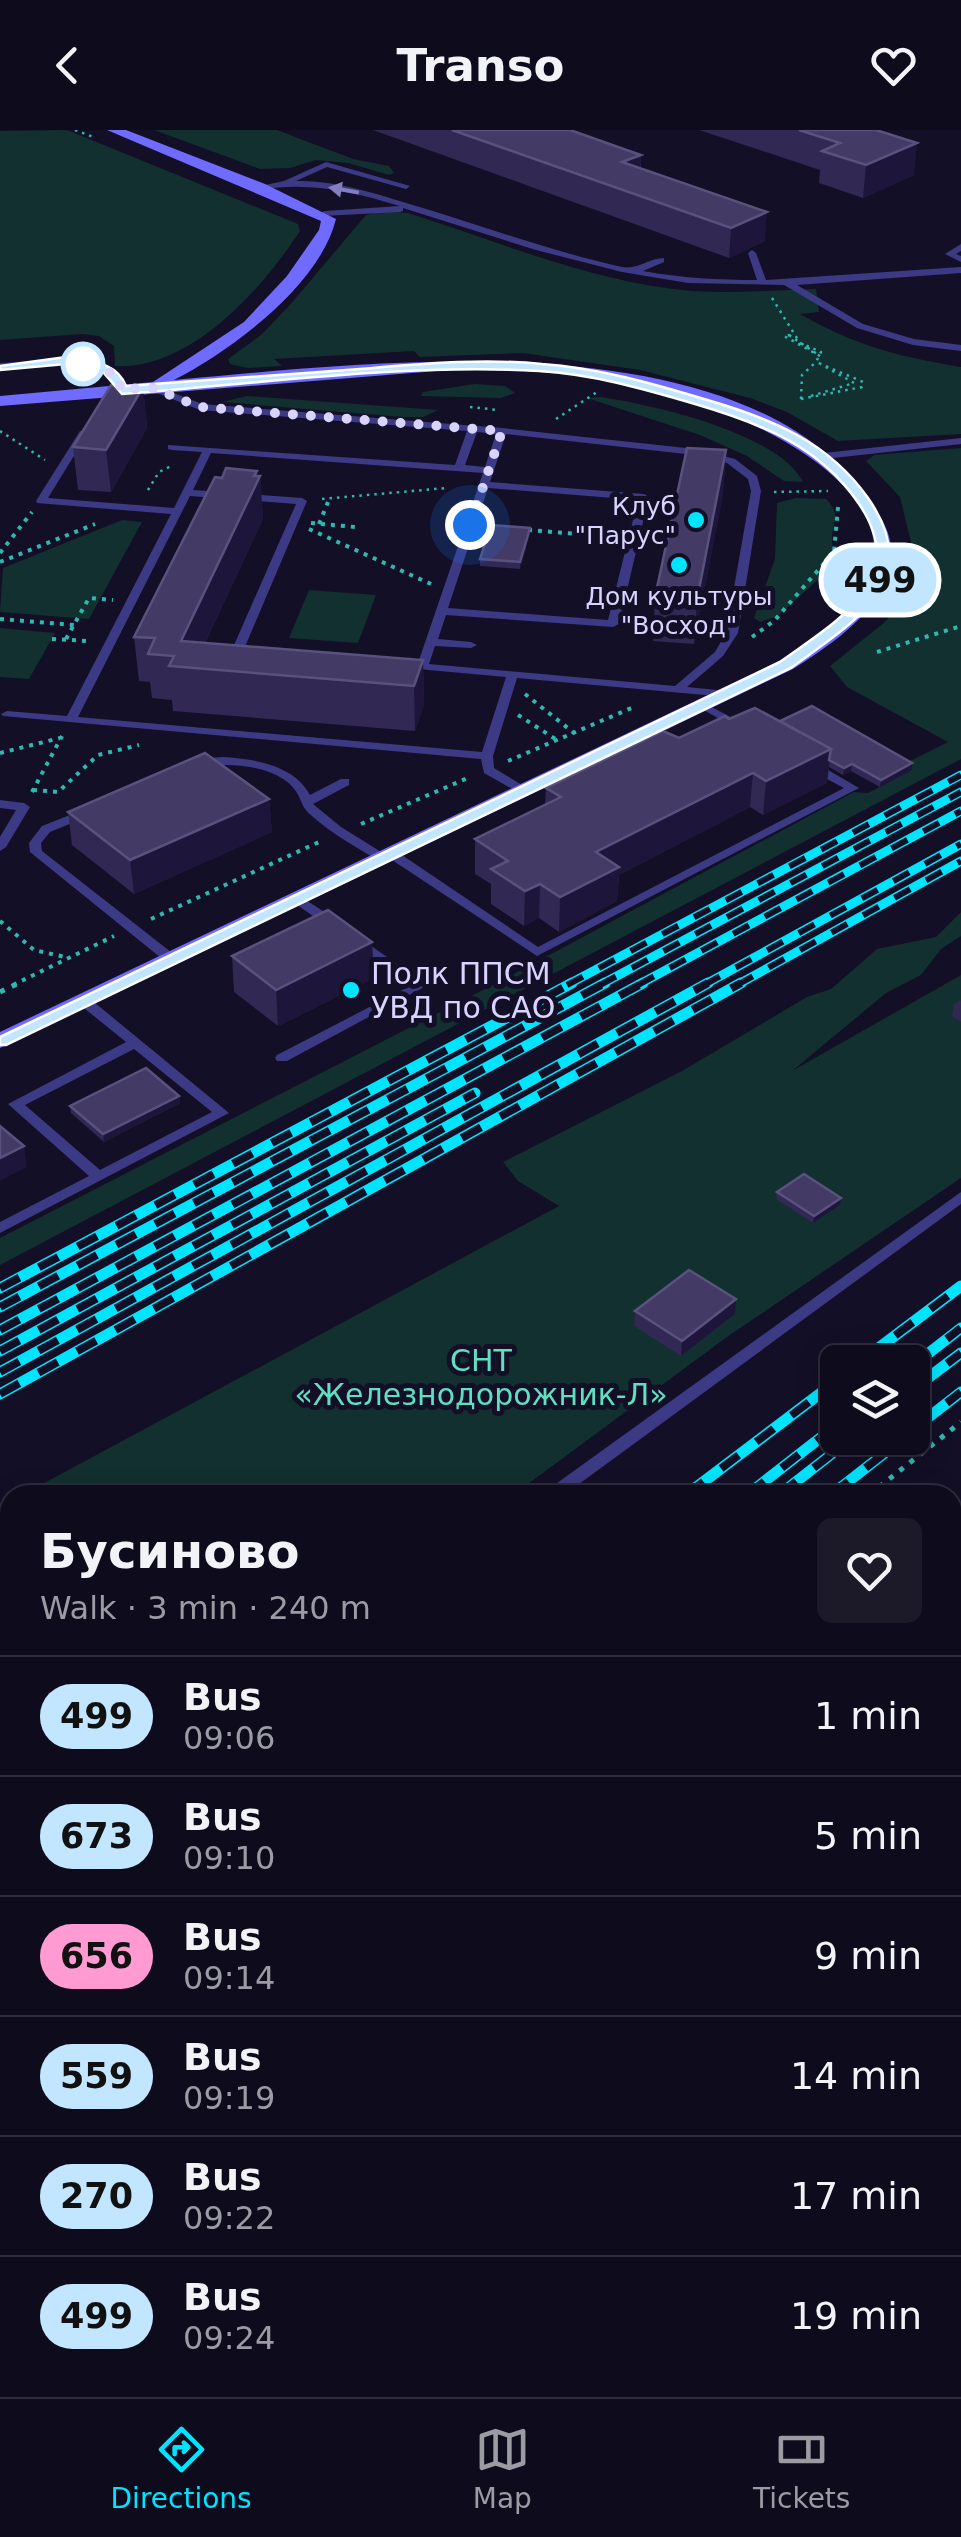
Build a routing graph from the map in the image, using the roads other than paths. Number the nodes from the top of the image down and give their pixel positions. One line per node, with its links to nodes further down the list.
1 (112, 137): 4 (street)
2 (288, 181): 3 (lane); 4 (lane); 5 (lane, one-way to 2)
3 (406, 186)
4 (260, 187): 6 (street)
5 (426, 212): 6 (lane); 12 (lane)
6 (324, 214): 17 (street)
7 (961, 248): 9 (lane)
8 (752, 253): 13 (lane)
9 (961, 259)
10 (661, 260): 12 (lane)
11 (961, 270): 14 (lane)
12 (634, 272): 13 (lane)
13 (762, 283): 14 (lane)
14 (788, 283): 15 (lane)
15 (961, 348)
16 (0, 366): 18 (lane)
17 (150, 387): 18 (street); 22 (lane); 27 (street)
18 (122, 390): 19 (street); 20 (lane)
19 (0, 402)
20 (101, 405)
21 (92, 418): 32 (lane)
22 (473, 429): 23 (lane); 28 (lane)
23 (502, 431): 29 (lane); 40 (lane)
24 (961, 441): 27 (lane)
25 (172, 447): 26 (lane)
26 (208, 450): 28 (lane); 31 (lane)
27 (824, 456): 41 (street)
28 (459, 468): 29 (lane)
29 (488, 470): 30 (lane)
30 (484, 484): 33 (lane); 33 (lane)
31 (186, 492): 32 (lane); 36 (lane)
32 (177, 511): 44 (lane)
33 (441, 611): 34 (lane)
34 (430, 642): 35 (lane); 38 (lane)
35 (471, 645)
36 (272, 655)
37 (388, 664): 38 (lane)
38 (422, 666): 39 (lane)
39 (512, 678): 40 (lane); 46 (lane)
40 (679, 688): 41 (lane)
41 (727, 694): 42 (street)
42 (704, 706): 45 (lane); 50 (street)
43 (6, 714): 44 (lane)
44 (71, 720): 46 (lane)
45 (749, 731)
46 (487, 756): 50 (lane)
47 (796, 757): 55 (lane)
48 (186, 769): 51 (lane)
49 (346, 782): 51 (lane)
50 (523, 791): 55 (street)
51 (305, 802): 55 (lane)
52 (0, 804): 54 (lane)
53 (99, 807): 57 (lane)
54 (0, 848)
55 (388, 856): 56 (street)
56 (298, 899): 57 (street); 61 (lane)
57 (171, 960): 58 (street)
58 (84, 1001): 59 (street); 60 (lane)
59 (0, 1041)
60 (135, 1043): 62 (lane); 62 (lane)
61 (282, 1058)
62 (99, 1177): 64 (lane)
63 (961, 1197): 65 (lane)
64 (0, 1228)
65 (566, 1485)

